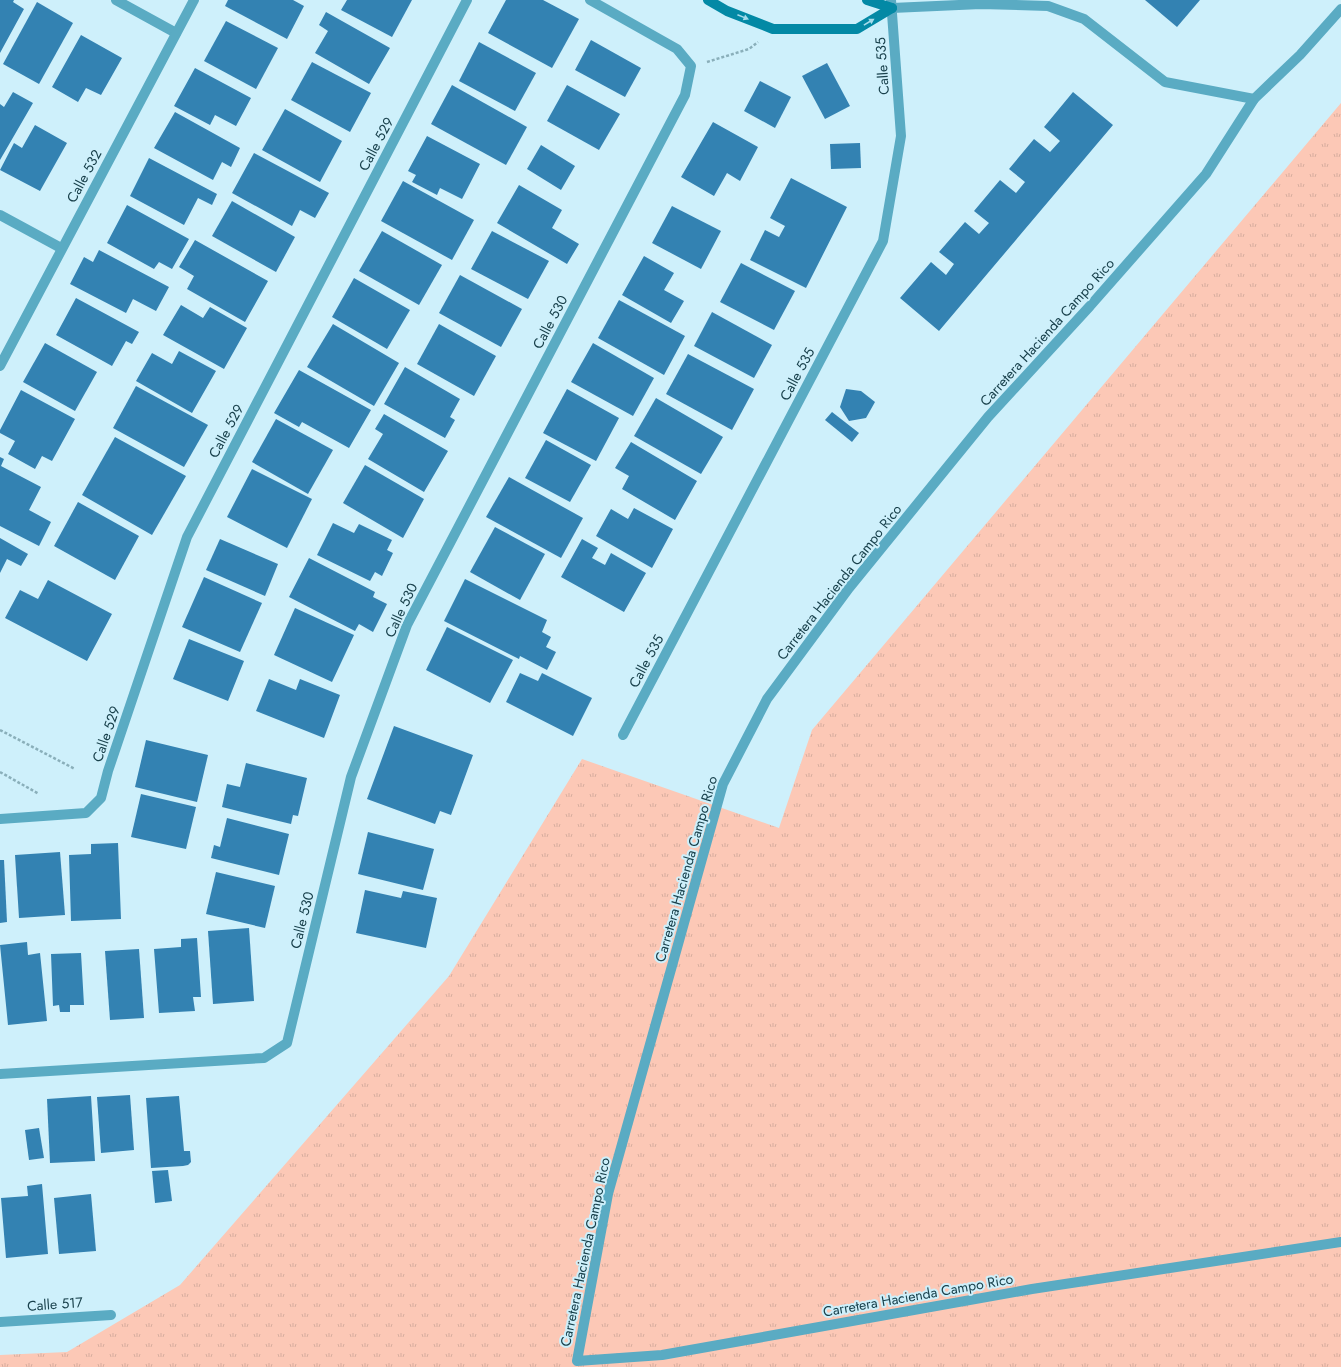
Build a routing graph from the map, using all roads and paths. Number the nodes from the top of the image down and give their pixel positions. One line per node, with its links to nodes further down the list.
1 (116, 0): 10 (street)
2 (194, 0): 10 (street, Calle 532)
3 (468, 0): 21 (street, Calle 529)
4 (590, 0): 11 (street)
5 (708, 0): 9 (street, one-way to 9)
6 (867, 0): 7 (street)
7 (892, 4): 9 (street, one-way to 7); 12 (street); 17 (street, Calle 535)
8 (1341, 9): 12 (street, Carretera Hacienda Campo Rico)
9 (773, 29): 11 (path)
10 (176, 33): 14 (street, Calle 532)
11 (691, 66): 22 (street, Calle 530)
12 (1254, 98): 26 (street, Carretera Hacienda Campo Rico)
13 (0, 215): 14 (street)
14 (61, 248): 15 (street, Calle 532)
15 (0, 366)
16 (0, 730): 18 (path)
17 (623, 735)
18 (75, 769)
19 (0, 772): 20 (path)
20 (39, 794)
21 (0, 819)
22 (0, 1074)
23 (1341, 1242): 26 (street, Carretera Hacienda Campo Rico)
24 (111, 1315): 25 (street, Calle 517)
25 (0, 1322)
26 (576, 1364)

